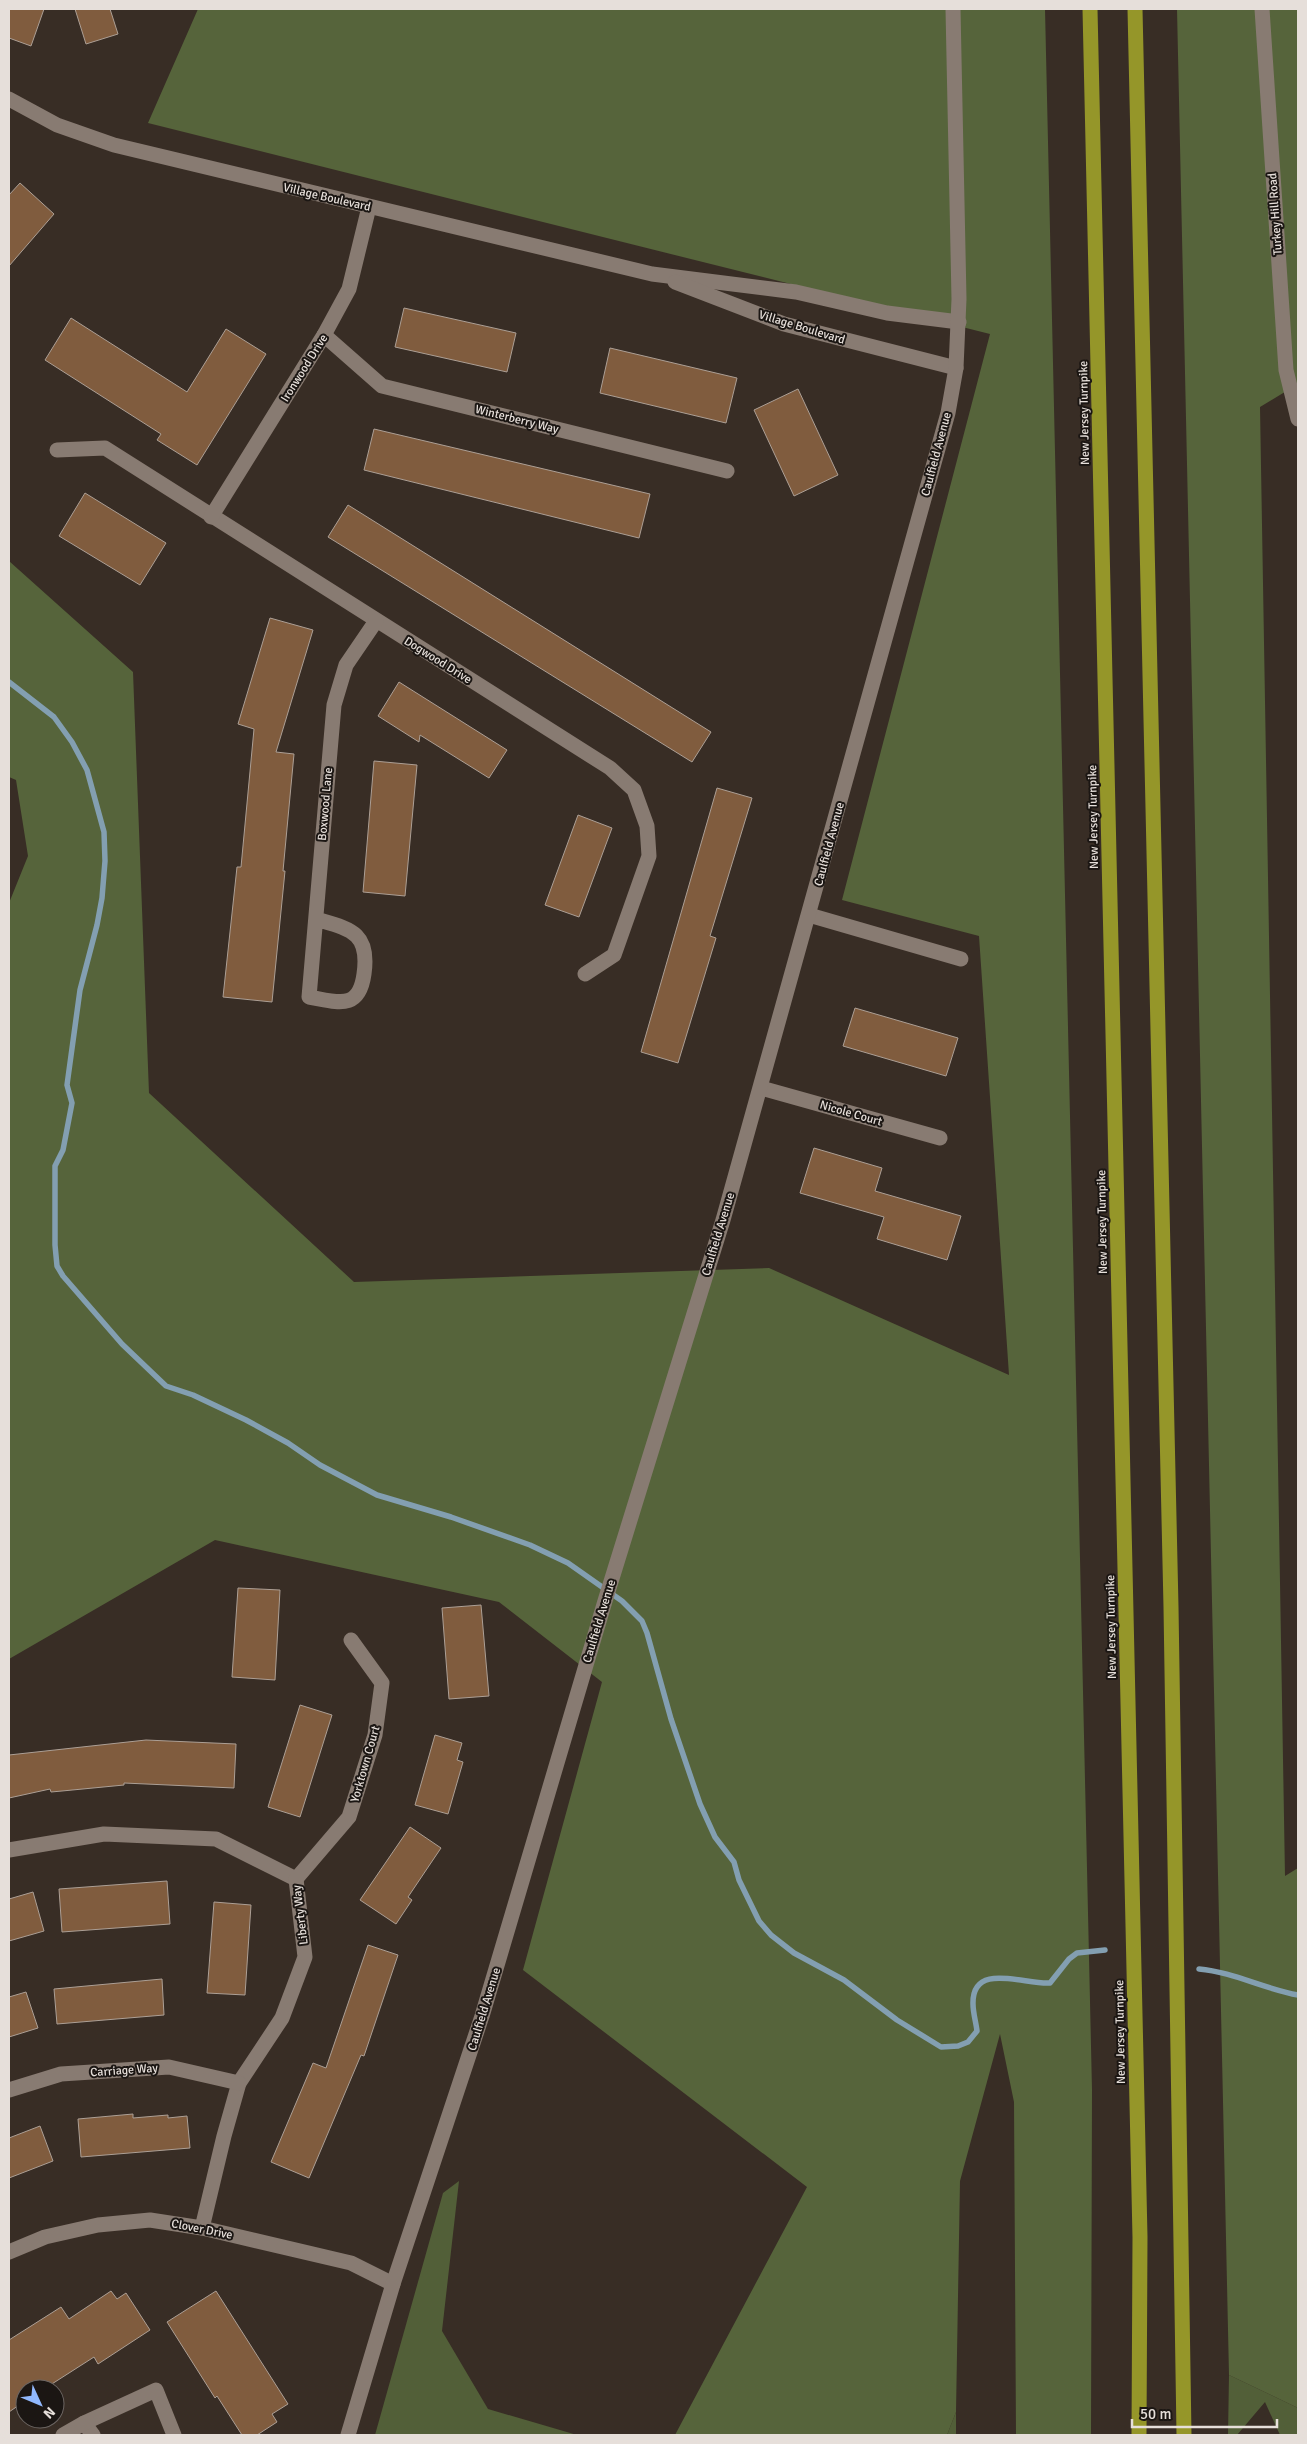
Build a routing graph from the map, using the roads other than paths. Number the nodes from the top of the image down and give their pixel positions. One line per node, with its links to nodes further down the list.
1 (953, 9): 8 (street, Caulfield Avenue)
2 (1090, 9): 34 (highway, New Jersey Turnpike)
3 (1135, 9): 35 (highway)
4 (1262, 9): 11 (street, Turkey Hill Road)
5 (9, 99): 6 (street, Village Boulevard)
6 (370, 207): 7 (street, Village Boulevard); 9 (street, Ironwood Drive)
7 (652, 274): 8 (street, Village Boulevard); 10 (street, Village Boulevard)
8 (959, 322): 10 (street, Caulfield Avenue)
9 (324, 335): 13 (street, Winterberry Way); 14 (street, Ironwood Drive)
10 (956, 368): 16 (street, Caulfield Avenue)
11 (1298, 418)
12 (57, 450): 14 (street, Dogwood Drive)
13 (727, 471)
14 (211, 517): 15 (street, Dogwood Drive)
15 (376, 621): 17 (street, Boxwood Lane); 19 (street, Dogwood Drive)
16 (809, 915): 18 (street); 20 (street, Caulfield Avenue)
17 (316, 920): 17 (street, Boxwood Lane)
18 (961, 959)
19 (585, 974)
20 (761, 1088): 21 (street, Nicole Court); 29 (street, Caulfield Avenue)
21 (940, 1138)
22 (351, 1640): 24 (street, Yorktown Court)
23 (9, 1850): 24 (street, Liberty Way)
24 (296, 1879): 25 (street, Liberty Way)
25 (240, 2083): 26 (street, Carriage Way); 27 (street, Liberty Way)
26 (9, 2090)
27 (202, 2228): 28 (street, Clover Drive); 29 (street, Clover Drive)
28 (9, 2252)
29 (393, 2284): 33 (street, Caulfield Avenue)
30 (89, 2429): 31 (street); 32 (street)
31 (63, 2435)
32 (174, 2435)
33 (348, 2435)
34 (1139, 2435)
35 (1184, 2435)

